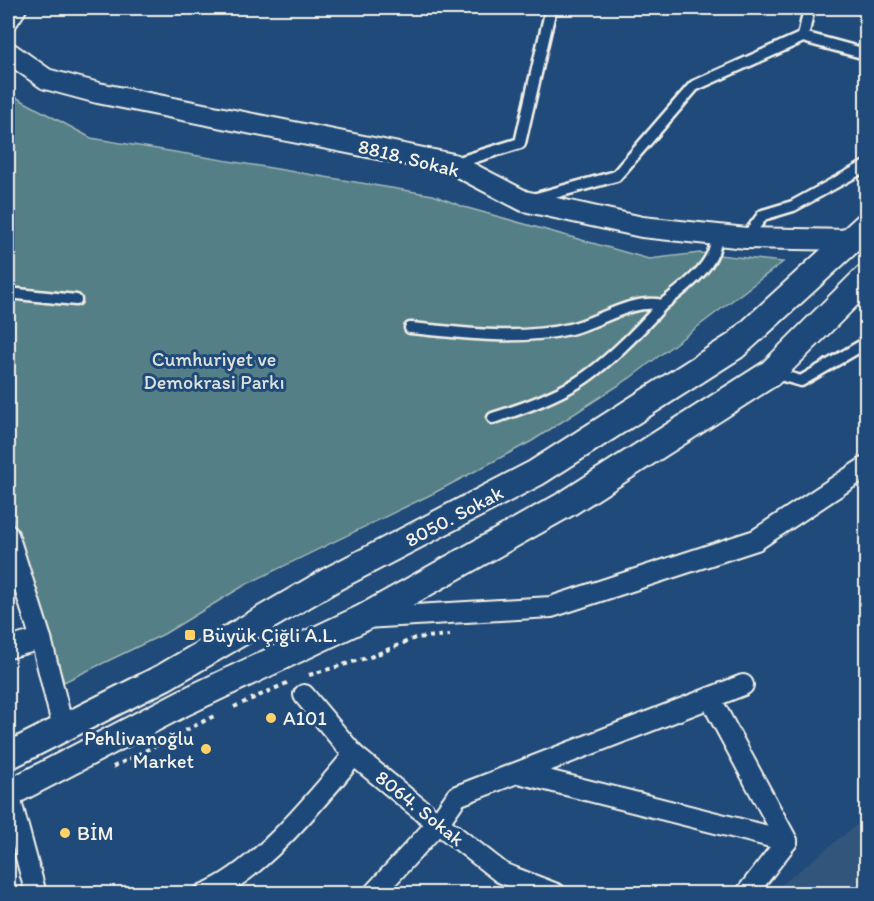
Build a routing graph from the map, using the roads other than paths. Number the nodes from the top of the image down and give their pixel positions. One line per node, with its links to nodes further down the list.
1 (16, 8): 4 (street)
2 (551, 8): 8 (lane)
3 (809, 8): 5 (lane)
4 (8, 20)
5 (803, 37): 7 (lane); 10 (lane)
6 (8, 52): 8 (street, 8818. Sokak)
7 (867, 52)
8 (453, 164): 10 (street, 8818. Sokak)
9 (867, 166): 13 (lane)
10 (524, 201): 12 (street, 8818. Sokak)
11 (859, 233): 13 (street, 8818. Sokak); 30 (street, 8050. Sokak)
12 (716, 235): 13 (street, 8818. Sokak); 17 (lane)
13 (746, 238)
14 (867, 278): 20 (street)
15 (8, 292): 16 (lane)
16 (76, 300)
17 (662, 305): 18 (lane); 21 (lane)
18 (410, 328)
19 (867, 343): 20 (lane)
20 (771, 373): 24 (street)
21 (493, 418)
22 (867, 467): 24 (street)
23 (8, 535): 25 (street)
24 (363, 618): 34 (street)
25 (41, 639): 26 (street); 30 (street)
26 (8, 648)
27 (301, 684): 31 (street, 8064. Sokak)
28 (742, 684): 29 (street)
29 (710, 698): 33 (street); 36 (street)
30 (63, 728): 32 (street, 8050. Sokak)
31 (354, 755): 35 (street, 8064. Sokak); 37 (street)
32 (8, 756)
33 (519, 773): 35 (street); 36 (street)
34 (8, 794): 38 (street)
35 (438, 823): 40 (street); 41 (street, 8064. Sokak)
36 (787, 841): 42 (street)
37 (229, 890): 39 (street)
38 (36, 894)
39 (204, 894)
40 (374, 894)
41 (556, 894)
42 (746, 894)

